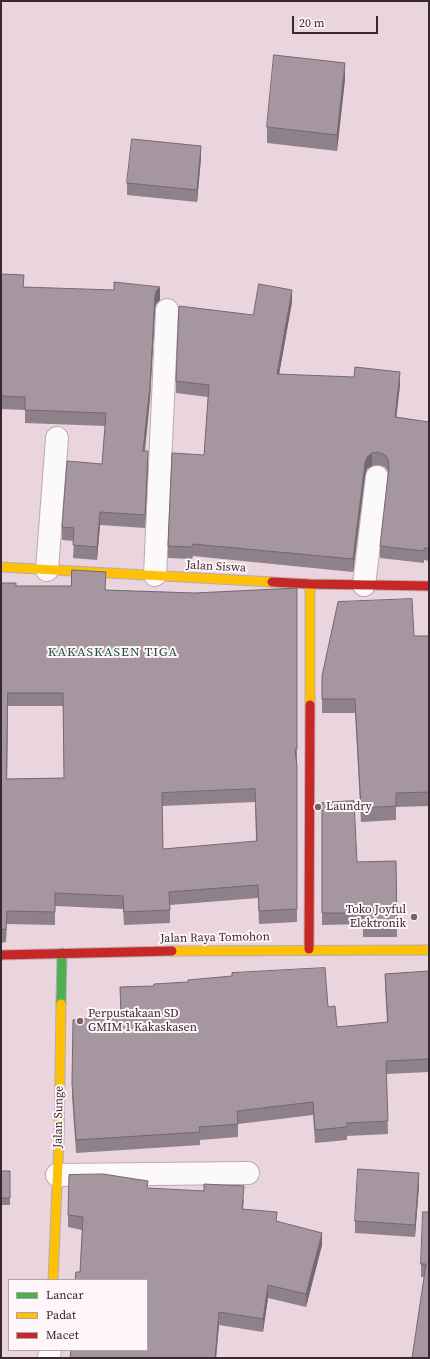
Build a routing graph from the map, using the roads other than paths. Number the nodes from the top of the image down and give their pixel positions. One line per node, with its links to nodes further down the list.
1 (167, 310): 6 (street)
2 (57, 438): 5 (street)
3 (377, 477): 8 (street)
4 (1, 567): 5 (main road, Jalan Siswa)
5 (46, 570): 6 (main road, Jalan Siswa)
6 (155, 575): 7 (main road, Jalan Siswa)
7 (310, 584): 8 (main road, Jalan Siswa); 10 (main road)
8 (364, 585): 9 (main road, Jalan Siswa)
9 (429, 586)
10 (309, 949): 11 (main road, Jalan Raya Tomohon); 12 (main road, Jalan Raya Tomohon)
11 (429, 950)
12 (62, 953): 13 (main road, Jalan Raya Tomohon); 15 (main road, Jalan Sunge)
13 (1, 955)
14 (248, 1173): 15 (street)
15 (57, 1175): 16 (main road, Jalan Sunge)
16 (53, 1279)

